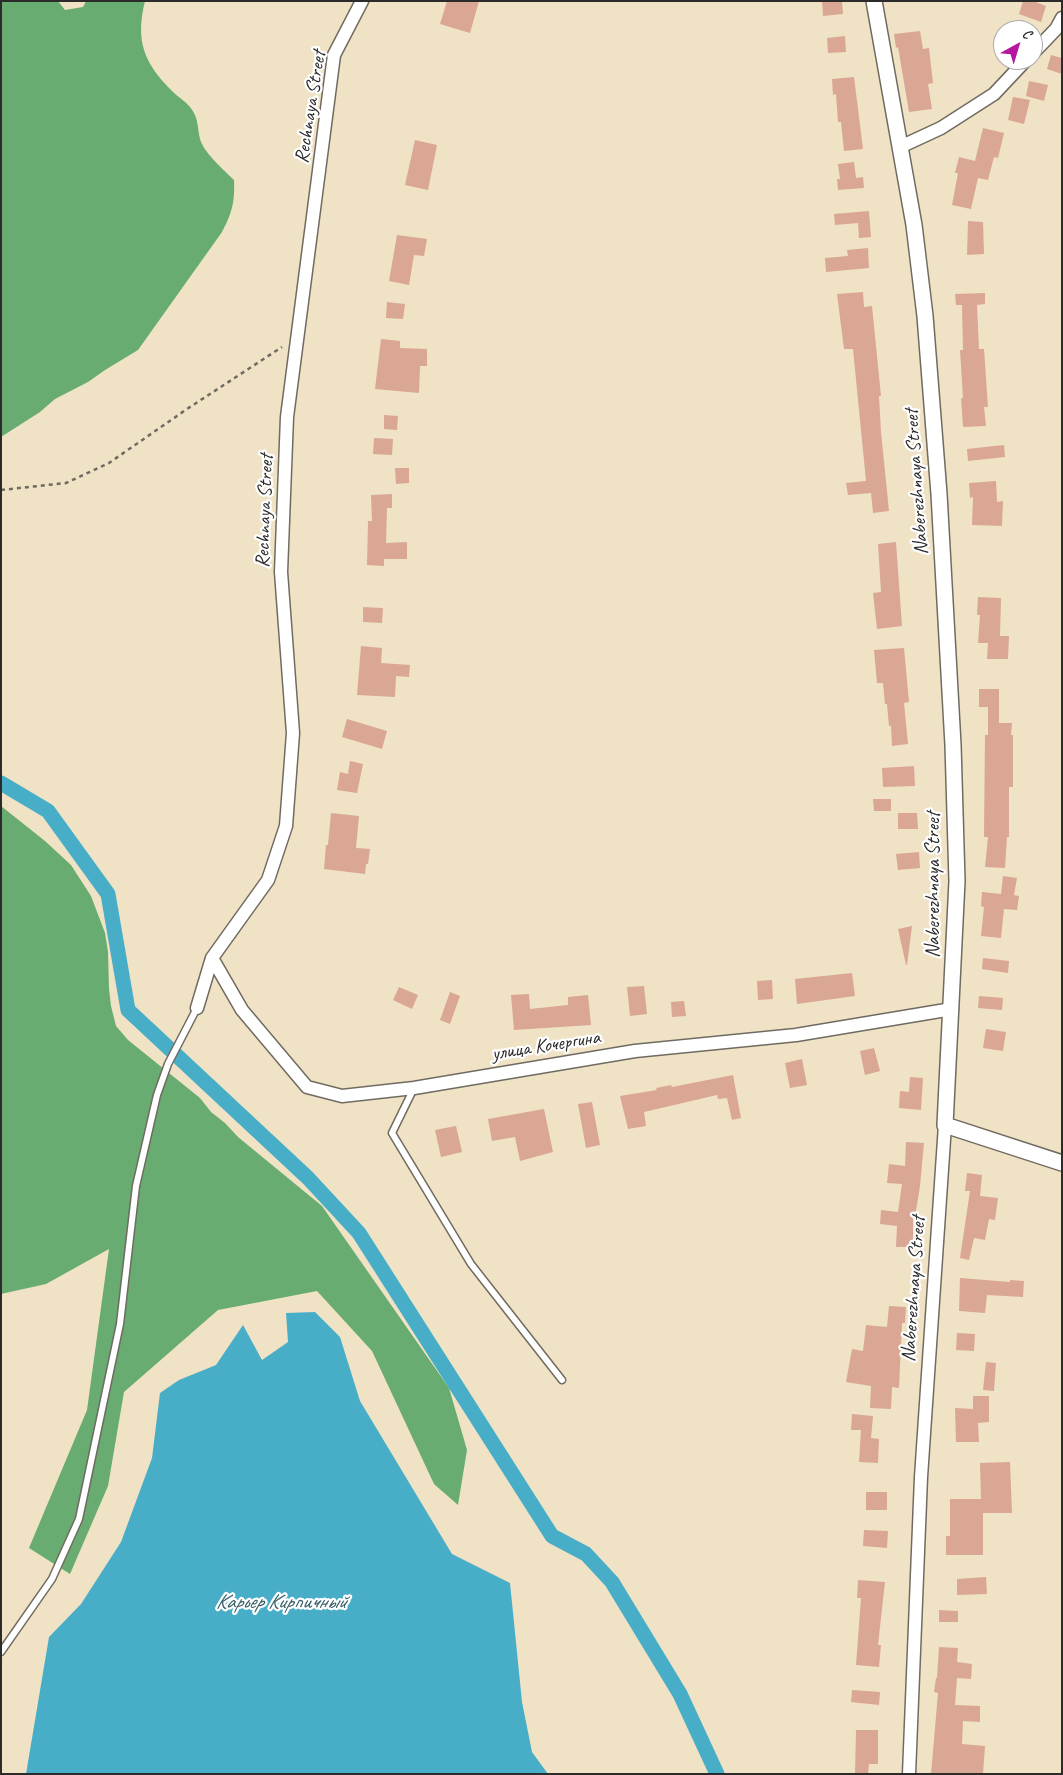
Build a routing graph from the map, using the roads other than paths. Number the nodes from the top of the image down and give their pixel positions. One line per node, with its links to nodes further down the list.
1 (362, 1): 7 (street, Rechnaya Street)
2 (874, 1): 6 (street, Naberezhnaya Street)
3 (1062, 18): 4 (street)
4 (1043, 43)
5 (1017, 70): 6 (street)
6 (900, 147): 9 (street, Naberezhnaya Street)
7 (212, 958): 8 (street, Rechnaya Street); 10 (street, улица Кочергина)
8 (197, 1008): 14 (lane)
9 (952, 1009): 10 (street, улица Кочергина); 11 (street, Naberezhnaya Street)
10 (414, 1088): 13 (lane)
11 (945, 1126): 12 (street); 15 (street, Naberezhnaya Street)
12 (1062, 1163)
13 (562, 1380)
14 (1, 1652)
15 (908, 1774)

